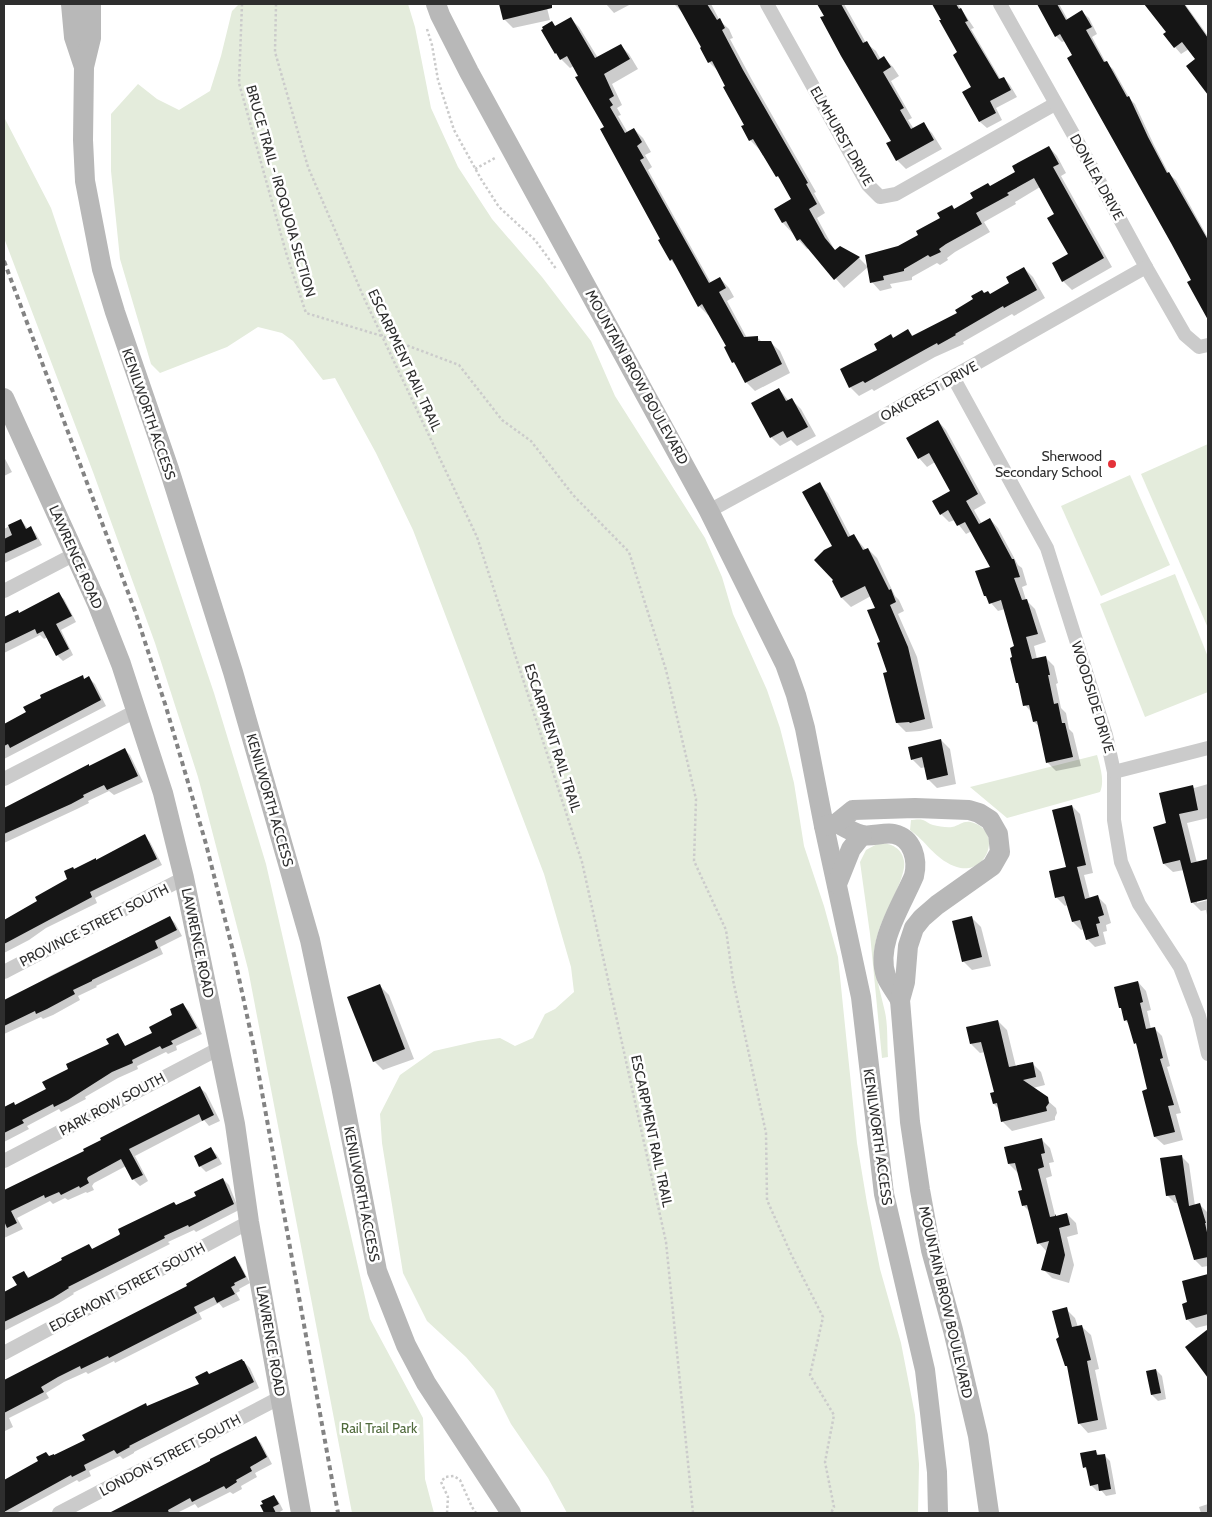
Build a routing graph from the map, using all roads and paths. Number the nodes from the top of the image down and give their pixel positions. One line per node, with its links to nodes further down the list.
1 (71, 4): 9 (main road, KENILWORTH ACCESS)
2 (91, 4): 9 (main road, KENILWORTH ACCESS)
3 (242, 4): 15 (path, BRUCE TRAIL - IROQUOIA SECTION)
4 (276, 4): 15 (path, ESCARPMENT RAIL TRAIL)
5 (436, 4): 19 (main road, MOUNTAIN BROW BOULEVARD)
6 (767, 4): 10 (street, ELMHURST DRIVE)
7 (1000, 4): 10 (street, DONLEA DRIVE)
8 (427, 28): 12 (path)
9 (84, 67): 43 (main road, KENILWORTH ACCESS)
10 (1056, 104): 13 (street, DONLEA DRIVE)
11 (495, 158): 12 (path)
12 (475, 169): 14 (path)
13 (1146, 267): 16 (street, DONLEA DRIVE); 17 (street, OAKCREST DRIVE)
14 (560, 274)
15 (382, 336): 44 (path, ESCARPMENT RAIL TRAIL); 45 (path, BRUCE TRAIL - IROQUOIA SECTION)
16 (1204, 346)
17 (953, 377): 19 (street, OAKCREST DRIVE); 25 (street, WOODSIDE DRIVE)
18 (5, 404): 20 (main road, LAWRENCE ROAD)
19 (710, 511): 24 (main road, MOUNTAIN BROW BOULEVARD)
20 (75, 554): 21 (street); 22 (main road, LAWRENCE ROAD)
21 (4, 591)
22 (136, 711): 26 (street); 29 (main road, LAWRENCE ROAD)
23 (1208, 748): 25 (street)
24 (812, 761): 27 (main road, KENILWORTH ACCESS)
25 (1114, 772): 34 (street, WOODSIDE DRIVE)
26 (4, 780)
27 (830, 824): 28 (main road, MOUNTAIN BROW BOULEVARD); 30 (main road, KENILWORTH ACCESS); 32 (main road, MOUNTAIN BROW BOULEVARD)
28 (862, 835): 30 (main road); 32 (main road, MOUNTAIN BROW BOULEVARD)
29 (184, 878): 31 (street, PROVINCE STREET SOUTH); 33 (main road, LAWRENCE ROAD)
30 (837, 884): 46 (main road, KENILWORTH ACCESS)
31 (4, 972)
32 (900, 1000): 47 (main road, MOUNTAIN BROW BOULEVARD)
33 (220, 1048): 35 (street, PARK ROW SOUTH); 36 (main road, LAWRENCE ROAD)
34 (1208, 1054)
35 (4, 1161)
36 (249, 1222): 37 (street, EDGEMONT STREET SOUTH); 38 (main road, LAWRENCE ROAD)
37 (4, 1353)
38 (282, 1397): 39 (street, LONDON STREET SOUTH); 40 (main road, LAWRENCE ROAD)
39 (59, 1513)
40 (301, 1513)
41 (447, 1513): 42 (path)
42 (476, 1513)
43 (511, 1513)
44 (693, 1513)
45 (831, 1513)
46 (938, 1513)
47 (989, 1513)

